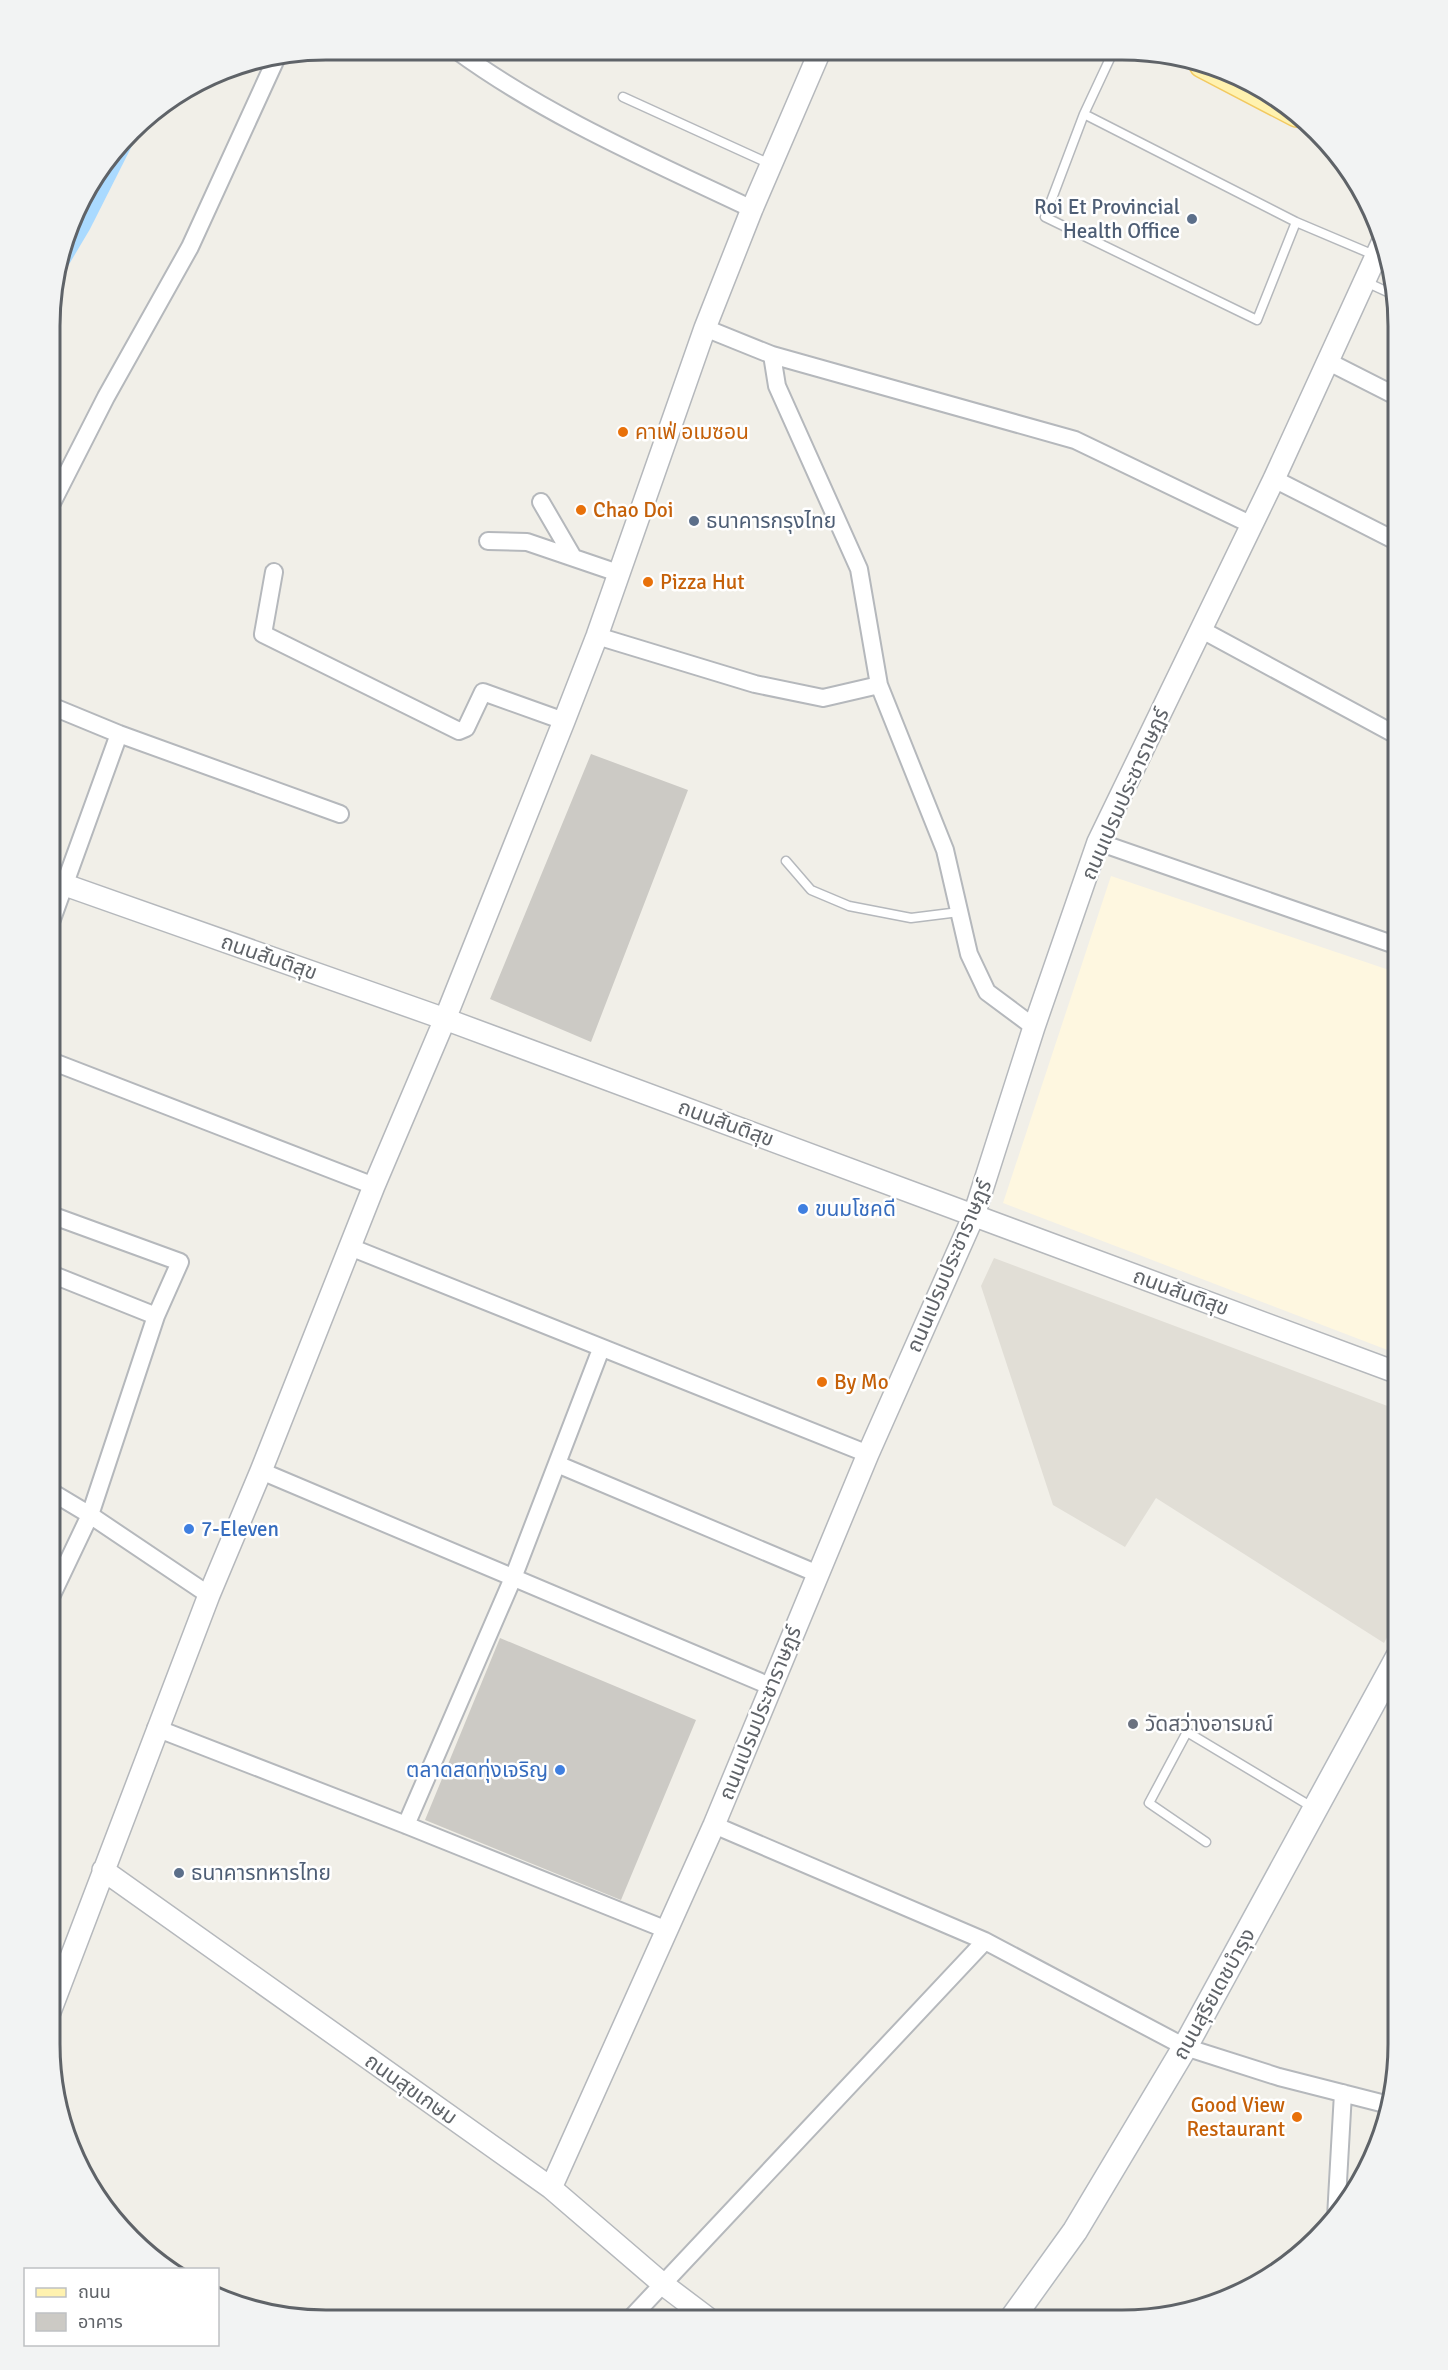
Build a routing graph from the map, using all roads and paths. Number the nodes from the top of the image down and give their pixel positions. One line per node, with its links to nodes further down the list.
1 (470, 60): 8 (street)
2 (816, 60): 7 (street)
3 (1109, 60): 6 (lane)
4 (273, 65): 19 (street)
5 (623, 97): 7 (lane)
6 (1084, 114): 9 (lane); 9 (lane)
7 (771, 164): 8 (street)
8 (752, 208): 14 (street)
9 (1296, 222): 10 (lane)
10 (1377, 249)
11 (1378, 253): 12 (street, ถนนเปรมประชาราษฏร์)
12 (1365, 282): 13 (lane); 16 (street, ถนนเปรมประชาราษฏร์)
13 (1386, 291)
14 (705, 328): 15 (street); 26 (street)
15 (772, 355): 21 (street); 29 (street)
16 (1329, 362): 17 (street); 18 (street, ถนนเปรมประชาราษฏร์)
17 (1388, 392)
18 (1274, 479): 21 (street, ถนนเปรมประชาราษฏร์); 22 (street)
19 (60, 487)
20 (541, 502): 24 (street)
21 (1252, 525): 27 (street, ถนนเปรมประชาราษฏร์)
22 (1388, 537)
23 (488, 542): 24 (street)
24 (573, 557): 26 (street)
25 (274, 572): 31 (street)
26 (618, 573): 28 (street)
27 (1202, 630): 32 (street); 35 (street, ถนนเปรมประชาราษฏร์)
28 (597, 636): 29 (street); 31 (street)
29 (879, 685): 39 (street)
30 (60, 710): 33 (street)
31 (564, 721): 41 (street)
32 (1388, 731)
33 (119, 734): 34 (street); 37 (street)
34 (340, 814)
35 (1098, 842): 40 (street); 42 (street, ถนนเปรมประชาราษฏร์)
36 (786, 861): 39 (lane)
37 (60, 877)
38 (60, 883): 41 (street, ถนนสันติสุข)
39 (959, 912): 42 (street)
40 (1388, 943)
41 (445, 1019): 44 (street); 45 (street, ถนนสันติสุข)
42 (1034, 1027): 45 (street, ถนนเปรมประชาราษฏร์)
43 (60, 1064): 44 (street)
44 (374, 1186): 47 (street)
45 (974, 1215): 51 (street, ถนนสันติสุข); 52 (street, ถนนเปรมประชาราษฏร์)
46 (60, 1218): 49 (street)
47 (350, 1247): 50 (street); 54 (street)
48 (60, 1278): 49 (street)
49 (156, 1316): 56 (street)
50 (602, 1349): 52 (street); 53 (street)
51 (1388, 1369)
52 (868, 1454): 57 (street, ถนนเปรมประชาราษฏร์)
53 (557, 1464): 57 (street); 59 (street)
54 (261, 1471): 59 (street); 60 (street)
55 (60, 1497): 56 (street)
56 (90, 1515): 58 (street); 60 (street)
57 (818, 1574): 62 (street, ถนนเปรมประชาราษฏร์)
58 (60, 1578)
59 (513, 1578): 62 (street); 65 (street)
60 (208, 1595): 63 (street)
61 (1388, 1675): 64 (main road, ถนนสุริยเดชบำรุง)
62 (770, 1686): 66 (street, ถนนเปรมประชาราษฏร์)
63 (156, 1728): 65 (street); 68 (street)
64 (1315, 1808): 67 (lane); 72 (main road, ถนนสุริยเดชบำรุง)
65 (406, 1825): 69 (street)
66 (714, 1825): 69 (street, ถนนเปรมประชาราษฏร์); 70 (street)
67 (1206, 1842)
68 (103, 1870): 71 (street); 75 (street, ถนนสุขเกษม)
69 (667, 1930): 75 (street, ถนนเปรมประชาราษฏร์)
70 (985, 1941): 72 (street); 77 (street)
71 (60, 1985)
72 (1185, 2047): 73 (street); 80 (main road, ถนนสุริยเดชบำรุง)
73 (1343, 2093): 74 (street); 76 (street)
74 (1381, 2103)
75 (550, 2188): 77 (street, ถนนสุขเกษม)
76 (1337, 2200)
77 (664, 2285): 78 (street); 79 (street, ถนนสุขเกษม)
78 (639, 2310)
79 (697, 2310)
80 (1018, 2310)

